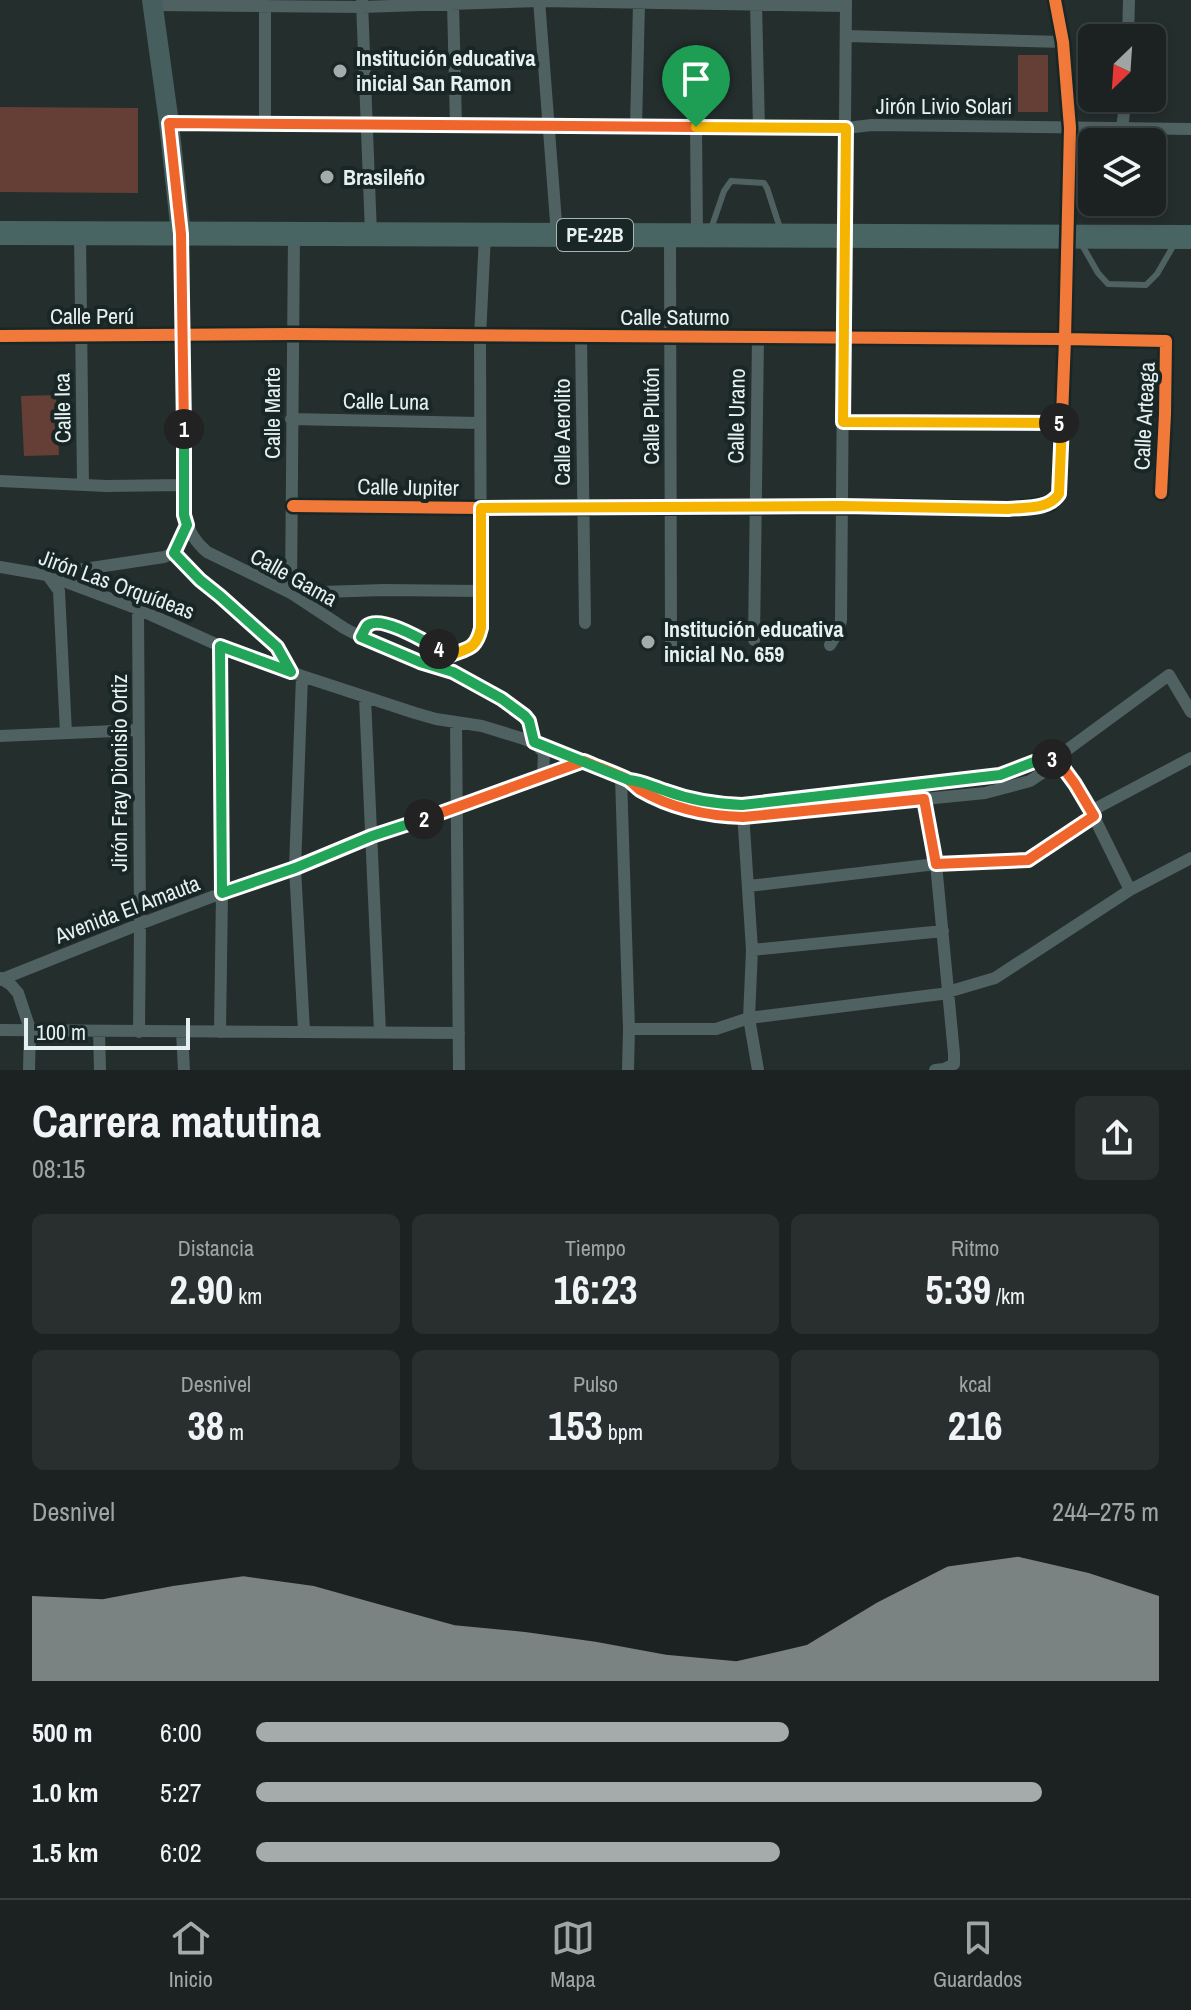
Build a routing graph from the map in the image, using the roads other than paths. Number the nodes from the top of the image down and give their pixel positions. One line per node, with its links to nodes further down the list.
1 (1055, 0): 14 (street)
2 (1129, 0): 12 (street)
3 (539, 1): 7 (street); 8 (street); 20 (street)
4 (699, 2): 8 (street); 10 (street)
5 (152, 3): 11 (street); 16 (main road)
6 (362, 3): 7 (street); 11 (street); 18 (street)
7 (453, 3): 19 (street)
8 (639, 3): 21 (street)
9 (846, 3): 10 (street); 13 (street)
10 (756, 4): 23 (street)
11 (265, 5): 17 (street)
12 (1128, 24)
13 (847, 36): 14 (street); 24 (street)
14 (1063, 42): 25 (street)
15 (1124, 112): 27 (street)
16 (169, 123): 17 (street, Jirón Livio Solari); 32 (main road)
17 (265, 124): 18 (street, Jirón Livio Solari)
18 (366, 126): 19 (street, Jirón Livio Solari); 34 (street)
19 (456, 126): 20 (street, Jirón Livio Solari)
20 (550, 126): 21 (street, Jirón Livio Solari); 36 (street)
21 (636, 127): 22 (street, Jirón Livio Solari)
22 (696, 127): 23 (street, Jirón Livio Solari); 38 (street)
23 (759, 128): 24 (street, Jirón Livio Solari)
24 (846, 128): 25 (street, Jirón Livio Solari); 40 (street)
25 (1070, 128): 26 (street, Jirón Livio Solari); 41 (street)
26 (1078, 128)
27 (1122, 128)
28 (1166, 129): 29 (street, Jirón Livio Solari)
29 (1191, 129)
30 (0, 233): 31 (highway, PE-22B)
31 (80, 233): 32 (highway, PE-22B); 45 (street, Calle Ica)
32 (181, 234): 33 (highway, PE-22B); 46 (street)
33 (294, 234): 34 (highway, PE-22B); 43 (street, Calle Marte)
34 (371, 234): 35 (highway, PE-22B)
35 (485, 235): 36 (highway, PE-22B); 47 (street)
36 (557, 235): 37 (highway, PE-22B)
37 (670, 235): 38 (highway, PE-22B); 49 (street, Calle Plutón)
38 (703, 235): 39 (highway, PE-22B); 39 (lane)
39 (783, 235): 40 (highway, PE-22B)
40 (845, 235): 41 (highway, PE-22B); 51 (street)
41 (1072, 236): 42 (highway, PE-22B); 42 (lane); 52 (street)
42 (1185, 237)
43 (293, 334): 46 (street, Calle Saturno); 47 (street, Calle Saturno); 54 (street, Calle Marte)
44 (0, 336): 45 (street, Calle Perú)
45 (81, 336): 46 (street, Calle Perú); 59 (street, Calle Ica)
46 (183, 336): 60 (street)
47 (480, 337): 48 (street, Calle Saturno); 56 (street)
48 (581, 337): 49 (street, Calle Saturno); 67 (street, Calle Aerolito)
49 (671, 337): 50 (street, Calle Saturno); 64 (street, Calle Plutón)
50 (758, 337): 51 (street, Calle Saturno); 65 (street, Calle Urano)
51 (843, 338): 52 (street, Calle Saturno); 55 (street)
52 (1065, 339): 53 (street, Calle Saturno); 57 (street)
53 (1166, 341): 61 (street, Calle Arteaga)
54 (291, 419): 56 (street, Calle Luna); 62 (street, Calle Marte)
55 (843, 422): 57 (street); 63 (street)
56 (479, 423): 66 (street)
57 (1062, 423): 63 (street, Calle Jupiter)
58 (0, 481): 59 (street)
59 (83, 485): 60 (street)
60 (184, 485): 68 (street)
61 (1161, 493)
62 (293, 506): 66 (street, Calle Jupiter); 73 (street, Calle Marte)
63 (842, 506): 65 (street, Calle Jupiter); 79 (street)
64 (671, 507): 65 (street, Calle Jupiter); 67 (street, Calle Jupiter); 78 (street, Calle Plutón)
65 (755, 507): 77 (street, Calle Urano)
66 (481, 508): 67 (street, Calle Jupiter); 72 (street)
67 (582, 508): 75 (street, Calle Aerolito)
68 (187, 525): 69 (street); 73 (street, Calle Gama)
69 (174, 553): 71 (street); 81 (street)
70 (0, 567): 71 (street, Jirón Las Orquídeas)
71 (47, 575): 74 (street, Jirón Las Orquídeas); 86 (street)
72 (480, 591): 73 (street); 76 (street)
73 (291, 593): 76 (street, Calle Gama)
74 (138, 609): 80 (street, Jirón Las Orquídeas); 85 (street, Jirón Fray Dionisio Ortiz)
75 (585, 623)
76 (361, 637): 88 (street, Calle Gama)
77 (754, 640)
78 (671, 645)
79 (830, 645)
80 (220, 646): 81 (street, Jirón Las Orquídeas); 105 (street)
81 (297, 674): 82 (street, Jirón Las Orquídeas); 102 (street)
82 (365, 698): 84 (street, Jirón Las Orquídeas); 99 (street)
83 (1191, 712): 89 (street)
84 (456, 722): 88 (street, Jirón Las Orquídeas); 96 (street)
85 (138, 730): 86 (street); 106 (street, Jirón Fray Dionisio Ortiz)
86 (66, 733): 87 (street)
87 (0, 736)
88 (534, 742): 91 (street, Jirón Las Orquídeas); 92 (street, Calle Gama)
89 (1056, 758): 94 (street); 95 (street); 98 (street)
90 (1191, 758): 98 (street)
91 (584, 761): 92 (street, Avenida El Amauta); 93 (street, Jirón Las Orquídeas)
92 (543, 777): 96 (street, Avenida El Amauta)
93 (625, 778): 97 (street, Jirón Las Orquídeas); 113 (street)
94 (920, 784): 95 (street); 97 (street)
95 (924, 799): 97 (street); 101 (street)
96 (457, 808): 99 (street, Avenida El Amauta); 121 (street)
97 (743, 811): 103 (street)
98 (1093, 813): 101 (street); 104 (street)
99 (372, 836): 102 (street, Avenida El Amauta); 120 (street)
100 (1191, 858): 104 (street)
101 (936, 864): 103 (street); 107 (street)
102 (295, 868): 105 (street, Avenida El Amauta); 115 (street)
103 (749, 886): 108 (street)
104 (1130, 890): 110 (street)
105 (222, 893): 106 (street, Avenida El Amauta); 119 (street)
106 (140, 924): 109 (street, Avenida El Amauta); 117 (street, Jirón Fray Dionisio Ortiz)
107 (943, 931): 108 (street); 110 (street)
108 (752, 950): 111 (street)
109 (1, 979): 112 (street)
110 (948, 991): 111 (street); 128 (street)
111 (749, 1018): 113 (street); 127 (street)
112 (30, 1029): 114 (street); 116 (street); 122 (street)
113 (629, 1029): 126 (street)
114 (0, 1030)
115 (304, 1031): 119 (street); 120 (street)
116 (99, 1032): 117 (street); 123 (street)
117 (139, 1032): 118 (street)
118 (182, 1032): 119 (street); 124 (street)
119 (220, 1032)
120 (380, 1032): 121 (street)
121 (459, 1033): 125 (street)
122 (29, 1070)
123 (100, 1070)
124 (184, 1070)
125 (459, 1070)
126 (628, 1070)
127 (758, 1070)
128 (935, 1070)

